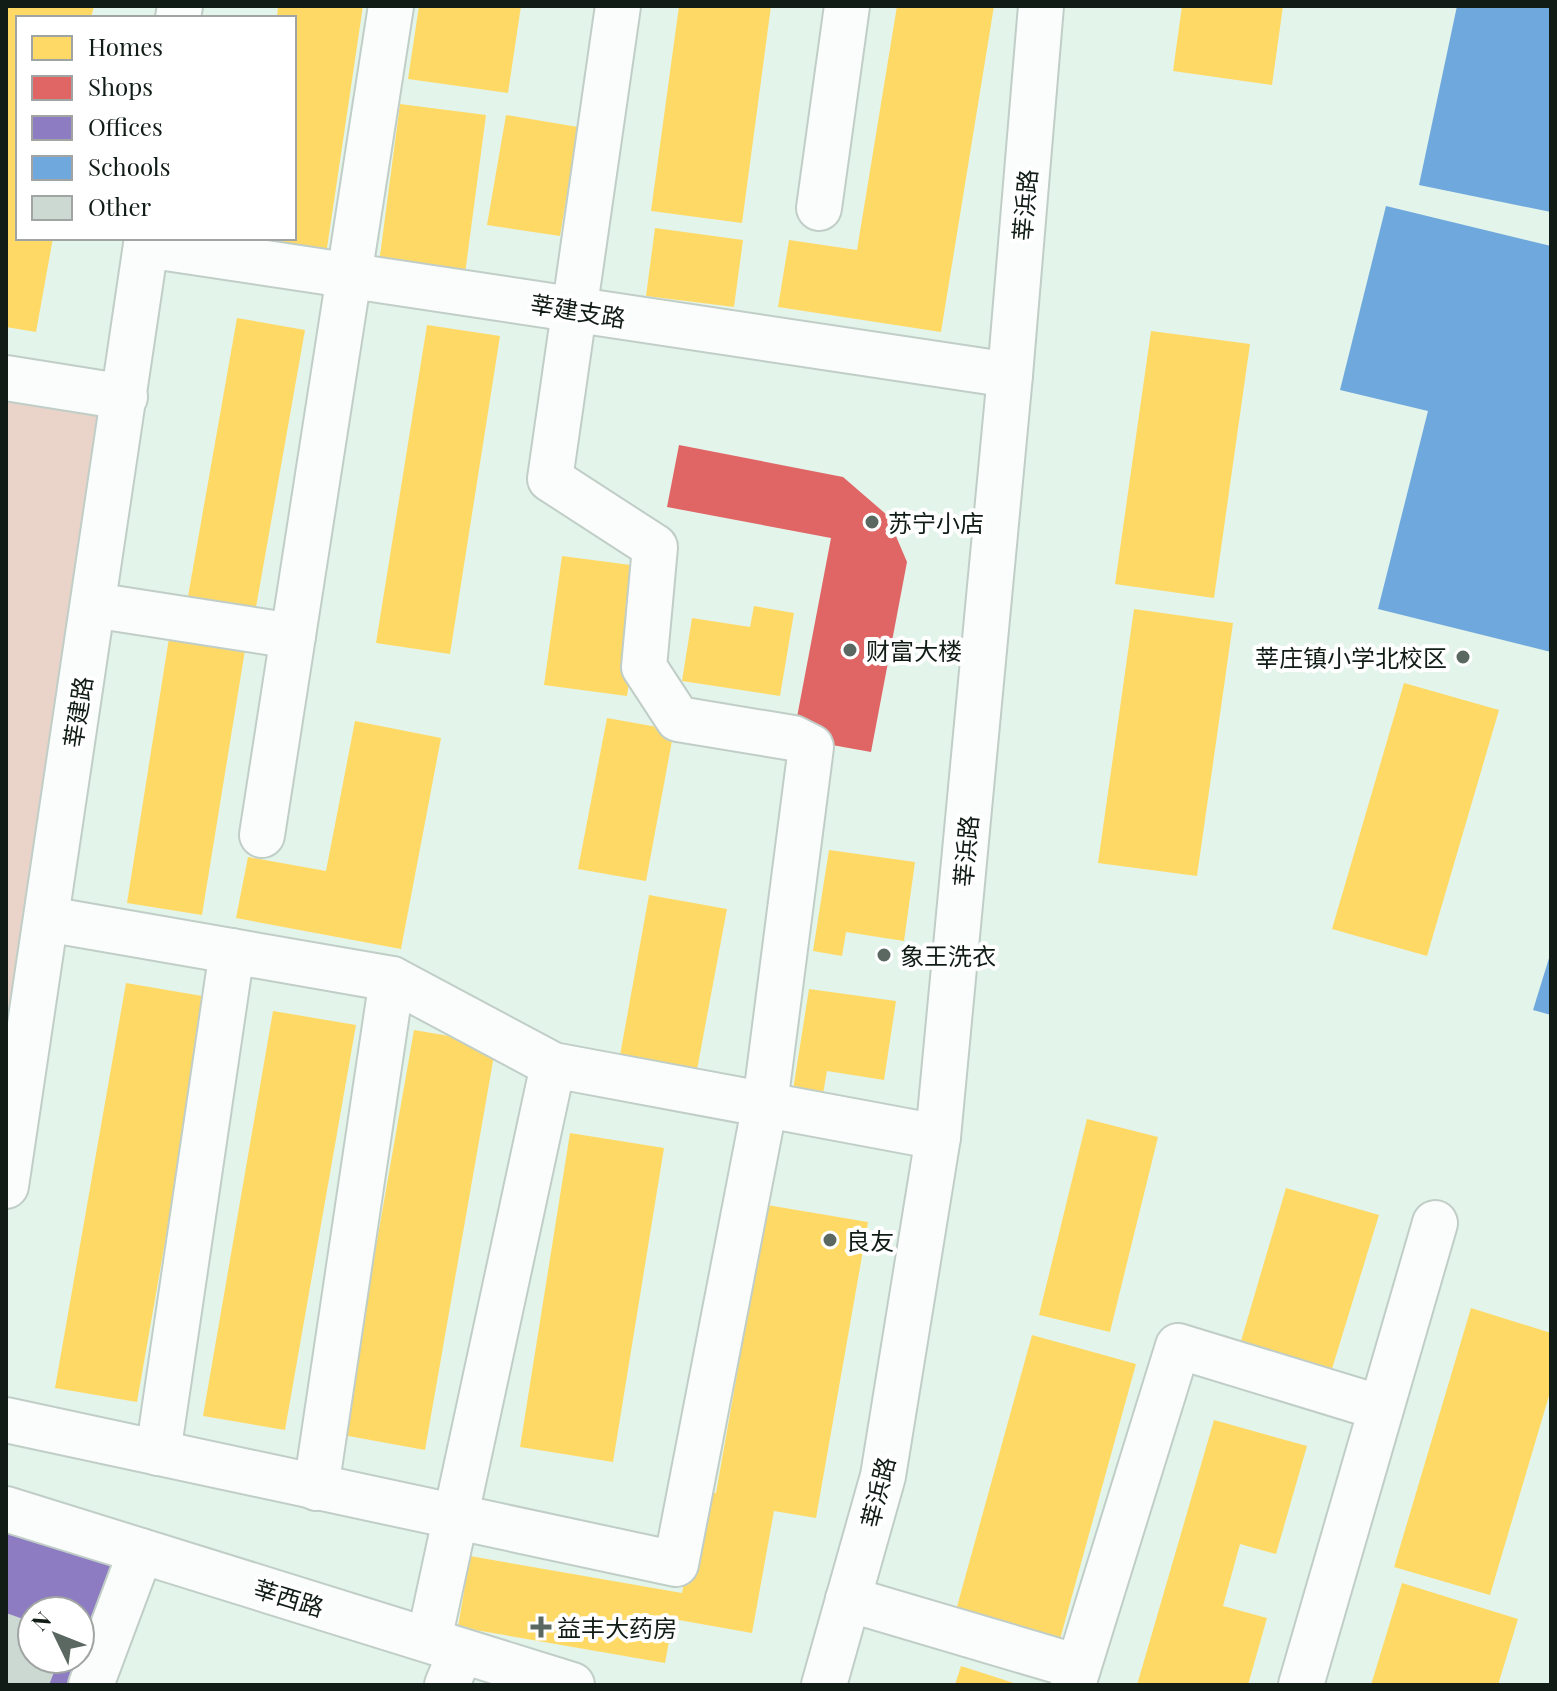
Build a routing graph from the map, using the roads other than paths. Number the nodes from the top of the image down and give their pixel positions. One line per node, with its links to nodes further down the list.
1 (391, 6): 7 (street)
2 (618, 6): 8 (street)
3 (847, 6): 5 (street)
4 (1041, 6): 9 (street, 莘浜路)
5 (819, 208)
6 (147, 242): 7 (street, 莘建支路); 11 (street, 莘建路)
7 (350, 276): 8 (street, 莘建支路); 13 (street)
8 (575, 310): 9 (street, 莘建支路); 19 (street)
9 (1010, 375): 20 (street, 莘浜路)
10 (6, 378): 11 (street)
11 (125, 397): 12 (street, 莘建路)
12 (93, 605): 13 (street); 15 (street, 莘建路)
13 (293, 636): 14 (street)
14 (262, 835)
15 (47, 919): 16 (street); 21 (street, 莘建路)
16 (232, 951): 17 (street); 25 (street)
17 (392, 979): 18 (street); 26 (street)
18 (553, 1065): 19 (street); 28 (street)
19 (765, 1104): 20 (street); 28 (street)
20 (938, 1137): 30 (street, 莘浜路)
21 (6, 1186)
22 (1435, 1223): 23 (street)
23 (1381, 1408): 32 (street); 36 (street)
24 (6, 1420): 25 (street)
25 (158, 1453): 26 (street)
26 (316, 1488): 28 (street)
27 (6, 1509): 29 (street, 莘西路)
28 (455, 1518): 31 (street)
29 (141, 1551): 31 (street, 莘西路); 33 (street)
30 (848, 1599): 32 (street); 35 (street, 莘浜路)
31 (446, 1659): 34 (street, 莘西路)
32 (1076, 1676)
33 (91, 1685)
34 (572, 1685)
35 (824, 1685)
36 (1301, 1685)

